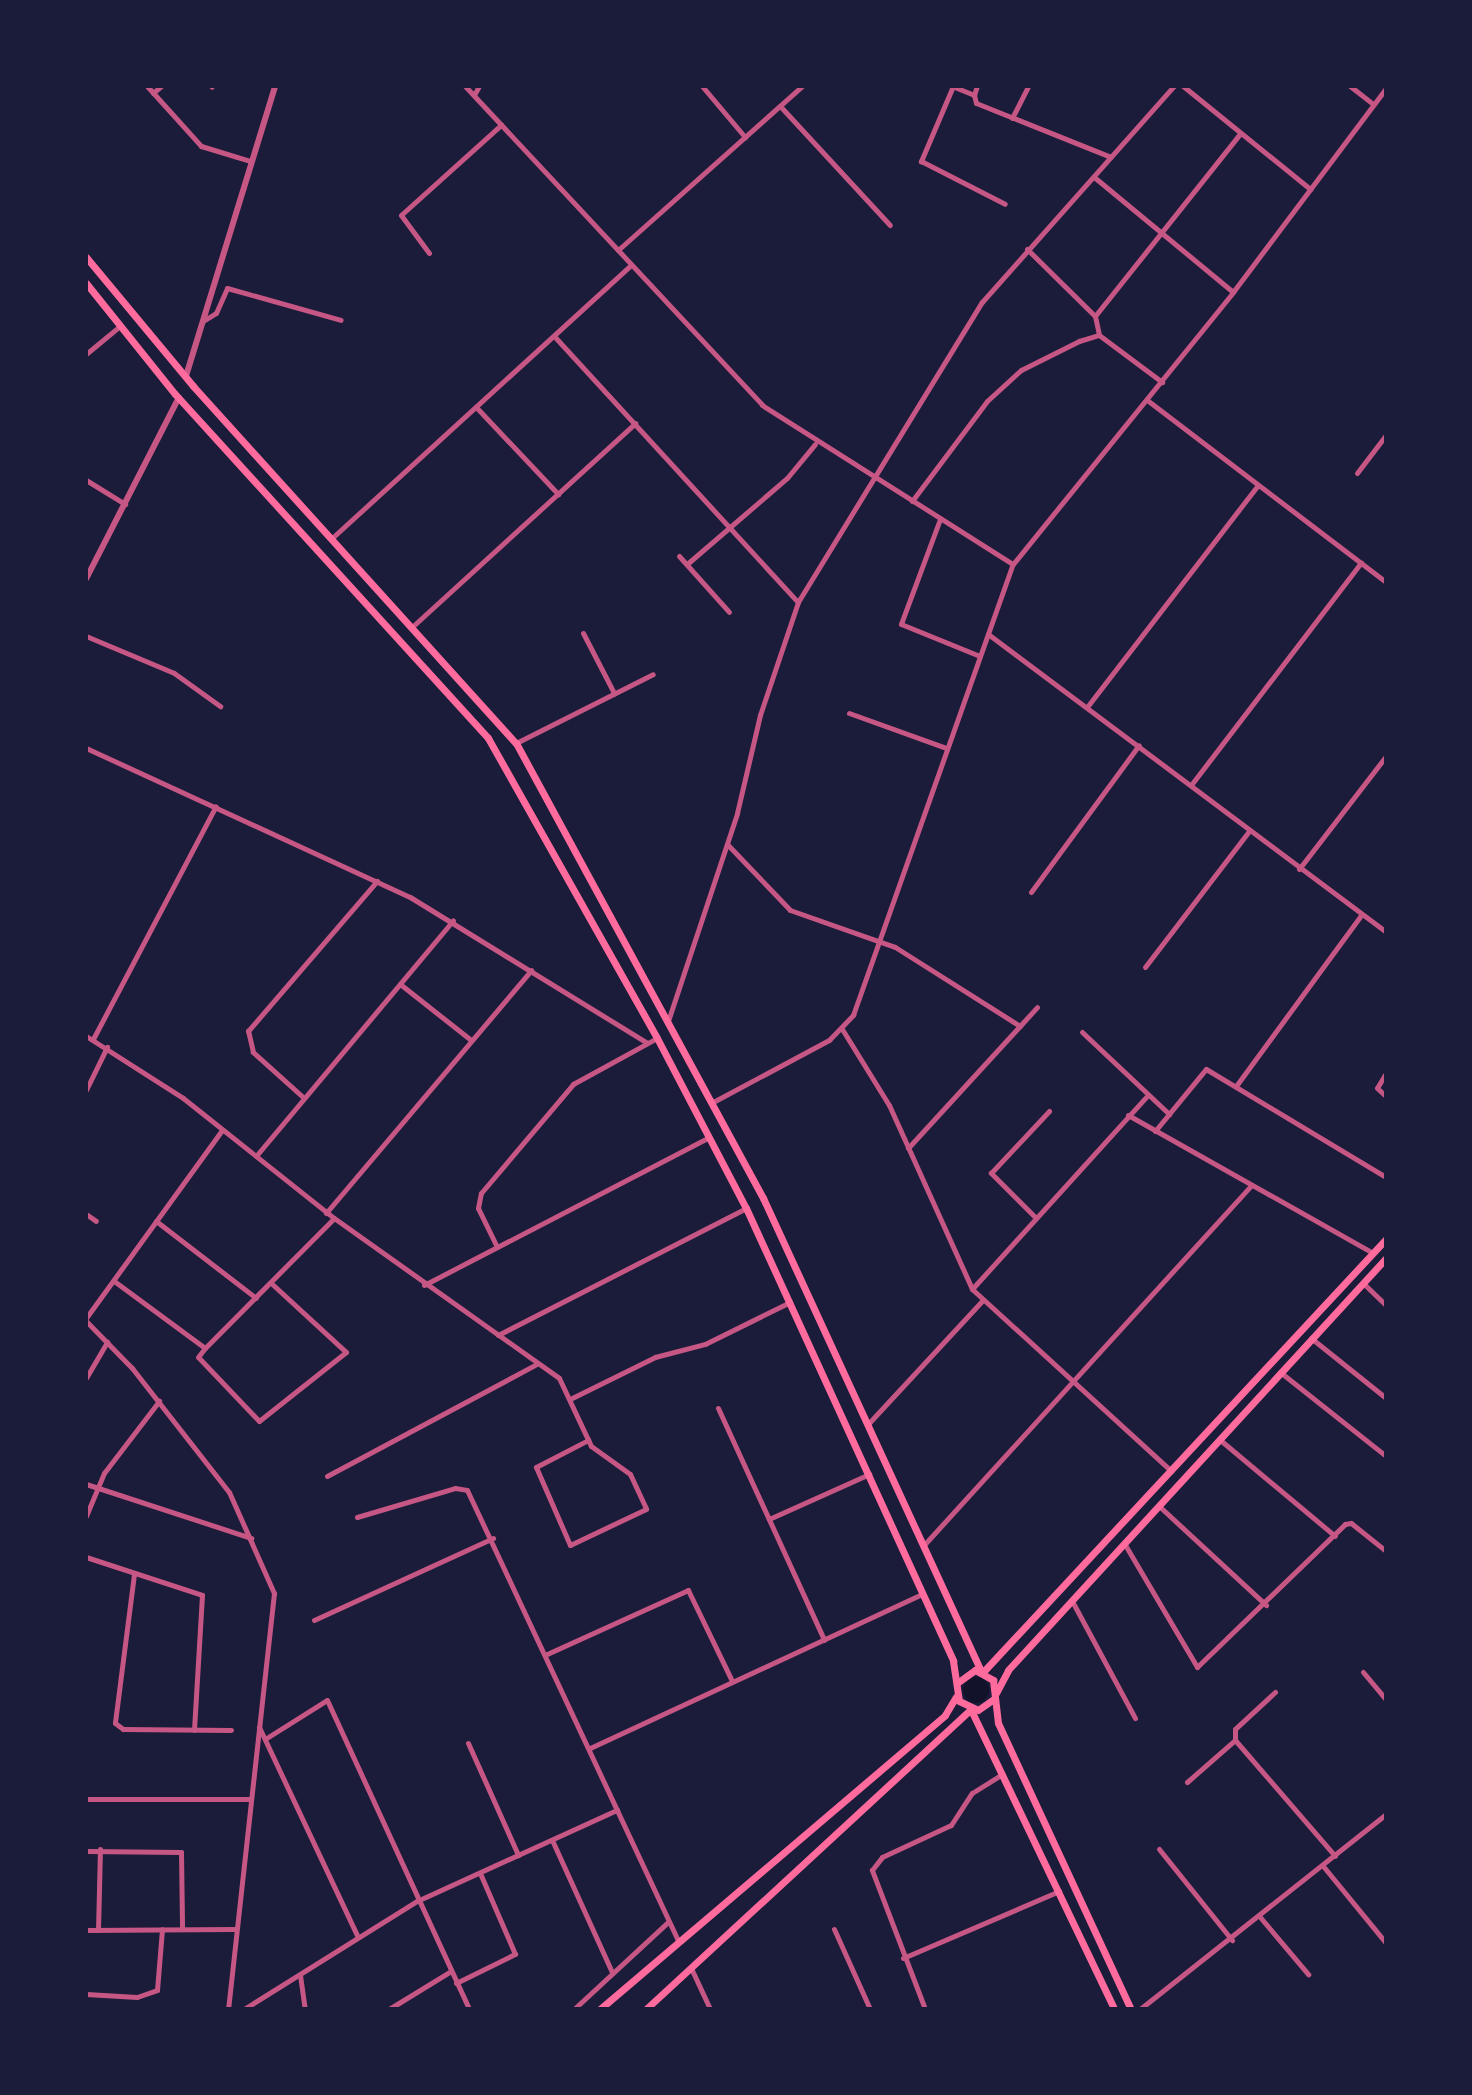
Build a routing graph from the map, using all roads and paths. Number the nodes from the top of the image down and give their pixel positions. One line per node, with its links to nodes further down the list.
1 (147, 86): 15 (street)
2 (161, 86): 15 (street)
3 (275, 86): 25 (street)
4 (465, 86): 16 (street)
5 (479, 86): 16 (street)
6 (702, 86): 23 (street)
7 (802, 86): 19 (street)
8 (953, 86): 17 (street); 28 (street)
9 (977, 86): 17 (street)
10 (1028, 86): 20 (street)
11 (1174, 86): 24 (street)
12 (1183, 86): 22 (street)
13 (1350, 86): 18 (street)
14 (1386, 88): 18 (street)
15 (153, 93): 25 (street)
16 (474, 95): 21 (street)
17 (974, 95): 20 (street)
18 (1373, 104): 27 (street)
19 (780, 106): 23 (street); 29 (street)
20 (1012, 118): 24 (street)
21 (501, 125): 32 (street); 33 (street)
22 (1240, 134): 27 (street); 30 (street)
23 (745, 137): 32 (street)
24 (1111, 157): 26 (street)
25 (250, 161): 40 (street)
26 (1094, 177): 30 (street); 31 (street)
27 (1310, 189): 37 (street)
28 (1005, 204)
29 (890, 225)
30 (1161, 232): 37 (street); 38 (street)
31 (1027, 249): 38 (street); 56 (street)
32 (618, 250): 35 (street)
33 (429, 253)
34 (86, 257): 45 (main road)
35 (631, 265): 43 (street); 54 (street)
36 (86, 283): 41 (main road)
37 (1233, 292): 46 (street)
38 (1095, 316): 42 (street)
39 (341, 320): 40 (street)
40 (203, 321): 45 (street)
41 (121, 325): 44 (street); 48 (main road)
42 (1099, 335): 46 (street); 60 (street)
43 (554, 336): 51 (street); 52 (street)
44 (86, 354)
45 (185, 376): 47 (main road); 48 (main road)
46 (1162, 382): 50 (street)
47 (193, 386): 49 (main road); 64 (main road)
48 (171, 387): 49 (main road)
49 (180, 397): 61 (street); 108 (main road)
50 (1147, 400): 58 (street); 68 (street)
51 (476, 407): 59 (street); 64 (street)
52 (635, 423): 59 (street); 63 (street)
53 (1386, 435): 55 (street)
54 (815, 444): 56 (street); 63 (street)
55 (1357, 473)
56 (873, 479): 60 (street); 71 (street)
57 (86, 480): 61 (street)
58 (1258, 485): 66 (street); 81 (street)
59 (558, 494): 73 (street)
60 (912, 501): 62 (street)
61 (125, 504): 69 (street)
62 (940, 519): 68 (street); 77 (street)
63 (728, 528): 67 (street); 71 (street)
64 (332, 538): 73 (main road)
65 (679, 556): 67 (street)
66 (1361, 563): 70 (street); 88 (street)
67 (687, 564): 72 (street)
68 (1013, 564): 75 (street)
69 (86, 579)
70 (1386, 582)
71 (798, 602): 91 (street)
72 (729, 612)
73 (413, 626): 83 (main road)
74 (583, 633): 79 (street)
75 (988, 634): 77 (street); 81 (street)
76 (86, 636): 80 (street)
77 (980, 656): 86 (street)
78 (653, 674): 79 (street)
79 (614, 693): 83 (street)
80 (220, 706)
81 (1087, 707): 84 (street)
82 (849, 713): 86 (street)
83 (516, 743): 103 (main road)
84 (1139, 745): 88 (street); 94 (street)
85 (86, 748): 89 (street)
86 (946, 748): 98 (street)
87 (1386, 756): 92 (street)
88 (1191, 785): 90 (street)
89 (216, 806): 93 (street); 107 (street)
90 (1249, 831): 92 (street); 99 (street)
91 (727, 844): 98 (street); 103 (street)
92 (1299, 869): 95 (street)
93 (377, 881): 96 (street); 117 (street)
94 (1031, 892)
95 (1361, 915): 97 (street); 113 (street)
96 (453, 920): 100 (street); 101 (street)
97 (1386, 932)
98 (879, 944): 104 (street); 105 (street)
99 (1145, 967)
100 (531, 970): 109 (street); 110 (street)
101 (400, 984): 109 (street); 117 (street)
102 (1037, 1007): 104 (street)
103 (668, 1021): 118 (main road)
104 (1020, 1026): 125 (street)
105 (842, 1029): 118 (street); 125 (street)
106 (1082, 1032): 115 (street)
107 (89, 1038): 111 (street)
108 (657, 1038): 110 (street); 124 (main road)
109 (471, 1040): 130 (street)
110 (647, 1043): 137 (street)
111 (107, 1047): 114 (street); 122 (street)
112 (1386, 1073): 116 (street)
113 (1236, 1086): 120 (street); 127 (street)
114 (86, 1090)
115 (1148, 1095): 120 (street); 121 (street)
116 (1386, 1096)
117 (304, 1098): 126 (street)
118 (713, 1102): 162 (main road)
119 (1049, 1111): 133 (street)
120 (1169, 1114): 123 (street)
121 (1128, 1115): 123 (street); 133 (street)
122 (222, 1130): 126 (street); 135 (street)
123 (1155, 1131): 128 (street)
124 (710, 1137): 129 (main road); 137 (street)
125 (908, 1148): 144 (street)
126 (256, 1156): 130 (street)
127 (1386, 1177)
128 (1251, 1185): 138 (street); 157 (street)
129 (746, 1208): 147 (main road); 150 (street)
130 (326, 1213): 132 (street)
131 (86, 1214): 134 (street)
132 (334, 1218): 141 (street); 143 (street)
133 (1036, 1218): 144 (street)
134 (96, 1221)
135 (156, 1221): 140 (street); 145 (street)
136 (1386, 1239): 138 (main road)
137 (497, 1247): 143 (street)
138 (1373, 1253): 166 (main road)
139 (1386, 1258): 142 (main road)
140 (114, 1281): 149 (street); 153 (street)
141 (271, 1283): 145 (street); 153 (street)
142 (1362, 1283): 148 (street); 151 (main road)
143 (424, 1285): 150 (street)
144 (972, 1289): 146 (street)
145 (256, 1298): 153 (street)
146 (983, 1300): 157 (street); 162 (street)
147 (790, 1301): 159 (street); 167 (main road)
148 (1386, 1305)
149 (86, 1320): 152 (street)
150 (498, 1335): 154 (street)
151 (1311, 1337): 155 (main road); 158 (street)
152 (107, 1342): 156 (street); 160 (street)
153 (205, 1348)
154 (537, 1364): 159 (street); 168 (street)
155 (1279, 1371): 163 (main road); 165 (street)
156 (86, 1378)
157 (1072, 1382): 166 (street); 179 (street)
158 (1386, 1398)
159 (570, 1399): 164 (street)
160 (159, 1401): 170 (street); 176 (street)
161 (718, 1408): 174 (street)
162 (868, 1424): 179 (main road)
163 (1218, 1438): 171 (main road); 175 (street)
164 (588, 1440): 164 (street)
165 (1386, 1456)
166 (1171, 1471): 189 (main road)
167 (869, 1474): 174 (street); 183 (main road)
168 (327, 1476)
169 (86, 1484): 170 (street)
170 (96, 1488): 172 (street); 176 (street)
171 (1158, 1505): 178 (main road); 185 (street)
172 (86, 1516)
173 (357, 1517): 177 (street)
174 (769, 1519): 187 (street)
175 (1335, 1536): 180 (street); 185 (street)
176 (251, 1538): 199 (street)
177 (493, 1538): 186 (street); 188 (street)
178 (1124, 1542): 184 (main road); 185 (street)
179 (922, 1546): 189 (main road)
180 (1386, 1551)
181 (86, 1557): 182 (street)
182 (134, 1574): 200 (street); 200 (street)
183 (922, 1594): 187 (street); 192 (main road)
184 (1071, 1600): 194 (main road); 198 (street)
185 (1266, 1605)
186 (314, 1620)
187 (824, 1640): 191 (street)
188 (547, 1654): 191 (street); 205 (street)
189 (982, 1671): 192 (main road); 194 (main road)
190 (1363, 1672): 196 (street)
191 (732, 1681): 205 (street)
192 (957, 1683): 195 (main road)
193 (1275, 1692): 203 (street)
194 (995, 1696): 197 (main road); 254 (main road)
195 (956, 1697): 197 (main road); 232 (main road)
196 (1386, 1699)
197 (971, 1710): 206 (main road); 235 (main road)
198 (1135, 1718)
199 (258, 1726): 202 (street); 209 (street)
200 (194, 1730): 201 (street)
201 (231, 1730)
202 (265, 1739): 221 (street); 230 (street)
203 (1235, 1740): 207 (street); 217 (street)
204 (468, 1743): 216 (street)
205 (590, 1748): 210 (street)
206 (1002, 1774): 220 (main road); 234 (street)
207 (1187, 1782)
208 (86, 1799): 209 (street)
209 (250, 1799): 226 (street)
210 (617, 1810): 212 (street); 223 (street)
211 (1386, 1814): 217 (street)
212 (552, 1840): 216 (street); 237 (street)
213 (100, 1849): 215 (street); 224 (street); 229 (street)
214 (1159, 1849): 231 (street)
215 (86, 1851)
216 (518, 1856): 219 (street)
217 (1335, 1856): 218 (street)
218 (1323, 1866): 222 (street); 233 (street)
219 (480, 1873): 221 (street); 240 (street)
220 (1059, 1891): 234 (street); 253 (main road)
221 (417, 1901): 230 (street); 236 (street)
222 (1260, 1917): 231 (street); 238 (street)
223 (669, 1921): 232 (street); 237 (street)
224 (182, 1928): 225 (street); 226 (street)
225 (162, 1929): 229 (street); 241 (street)
226 (234, 1929): 242 (street)
227 (834, 1929): 251 (street)
228 (86, 1930): 229 (street)
229 (98, 1930)
230 (358, 1937): 239 (street)
231 (1232, 1940): 255 (street)
232 (678, 1941): 248 (main road)
233 (1386, 1943)
234 (903, 1958): 252 (street)
235 (690, 1967): 249 (main road); 250 (street)
236 (451, 1971): 240 (street); 245 (street)
237 (612, 1972): 247 (street)
238 (1308, 1974)
239 (300, 1975): 243 (street); 244 (street)
240 (456, 1983): 246 (street)
241 (86, 1994)
242 (228, 2009)
243 (244, 2009)
244 (305, 2009)
245 (389, 2009)
246 (469, 2009)
247 (574, 2009)
248 (600, 2009)
249 (646, 2009)
250 (710, 2009)
251 (870, 2009)
252 (925, 2009)
253 (1114, 2009)
254 (1131, 2009)
255 (1140, 2009)

